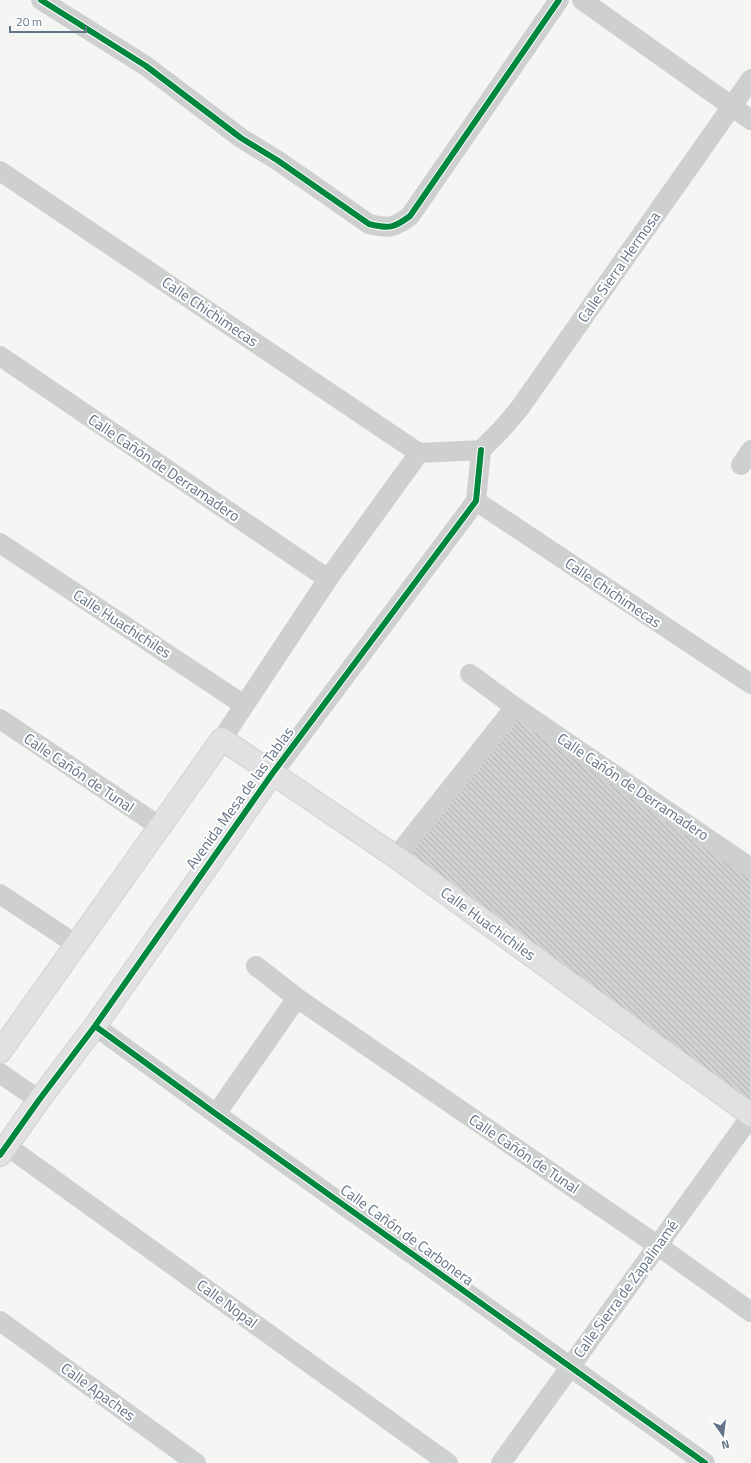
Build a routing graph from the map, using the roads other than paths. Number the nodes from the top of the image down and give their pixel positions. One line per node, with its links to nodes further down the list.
1 (41, 0): 2 (street)
2 (559, 0)
3 (582, 0): 5 (street)
4 (751, 79): 5 (street, Calle Sierra Hermosa)
5 (732, 107): 6 (street); 9 (street, Calle Sierra Hermosa)
6 (751, 120)
7 (0, 171): 10 (street, Calle Chichimecas)
8 (0, 356): 13 (street, Calle Cañón de Derramadero)
9 (481, 450): 10 (street); 11 (street)
10 (419, 454): 13 (street)
11 (476, 501): 15 (street, Calle Chichimecas); 20 (street, Avenida Mesa de las Tablas)
12 (0, 543): 16 (street, Calle Huachichiles)
13 (328, 579): 16 (street)
14 (470, 674): 17 (street, Calle Cañón de Derramadero)
15 (751, 684)
16 (244, 705): 19 (street)
17 (516, 707): 22 (street); 23 (street, Calle Cañón de Derramadero)
18 (0, 719): 21 (street, Calle Cañón de Tunal)
19 (222, 739): 20 (street, Calle Huachichiles); 21 (street)
20 (272, 774): 22 (street, Calle Huachichiles); 28 (street, Avenida Mesa de las Tablas)
21 (159, 826): 25 (street)
22 (396, 857): 33 (street, Calle Huachichiles)
23 (751, 868)
24 (0, 894): 25 (street)
25 (77, 945): 29 (street)
26 (256, 966): 27 (street, Calle Cañón de Tunal)
27 (297, 998): 32 (street); 35 (street, Calle Cañón de Tunal)
28 (95, 1026): 31 (street, Avenida Mesa de las Tablas); 32 (street, Calle Cañón de Carbonera)
29 (0, 1052)
30 (0, 1073): 31 (street)
31 (39, 1100): 34 (street, Avenida Mesa de las Tablas)
32 (216, 1114): 38 (street, Calle Cañón de Carbonera)
33 (751, 1116): 35 (street, Calle Sierra de Zapalinamé)
34 (3, 1150): 40 (street, Calle Nopal)
35 (657, 1245): 36 (street, Calle Cañón de Tunal); 38 (street, Calle Sierra de Zapalinamé)
36 (751, 1312)
37 (0, 1321): 39 (street, Calle Apaches)
38 (570, 1367): 41 (street, Calle Sierra de Zapalinamé); 42 (street, Calle Cañón de Carbonera)
39 (196, 1463)
40 (448, 1463)
41 (501, 1463)
42 (705, 1463)

